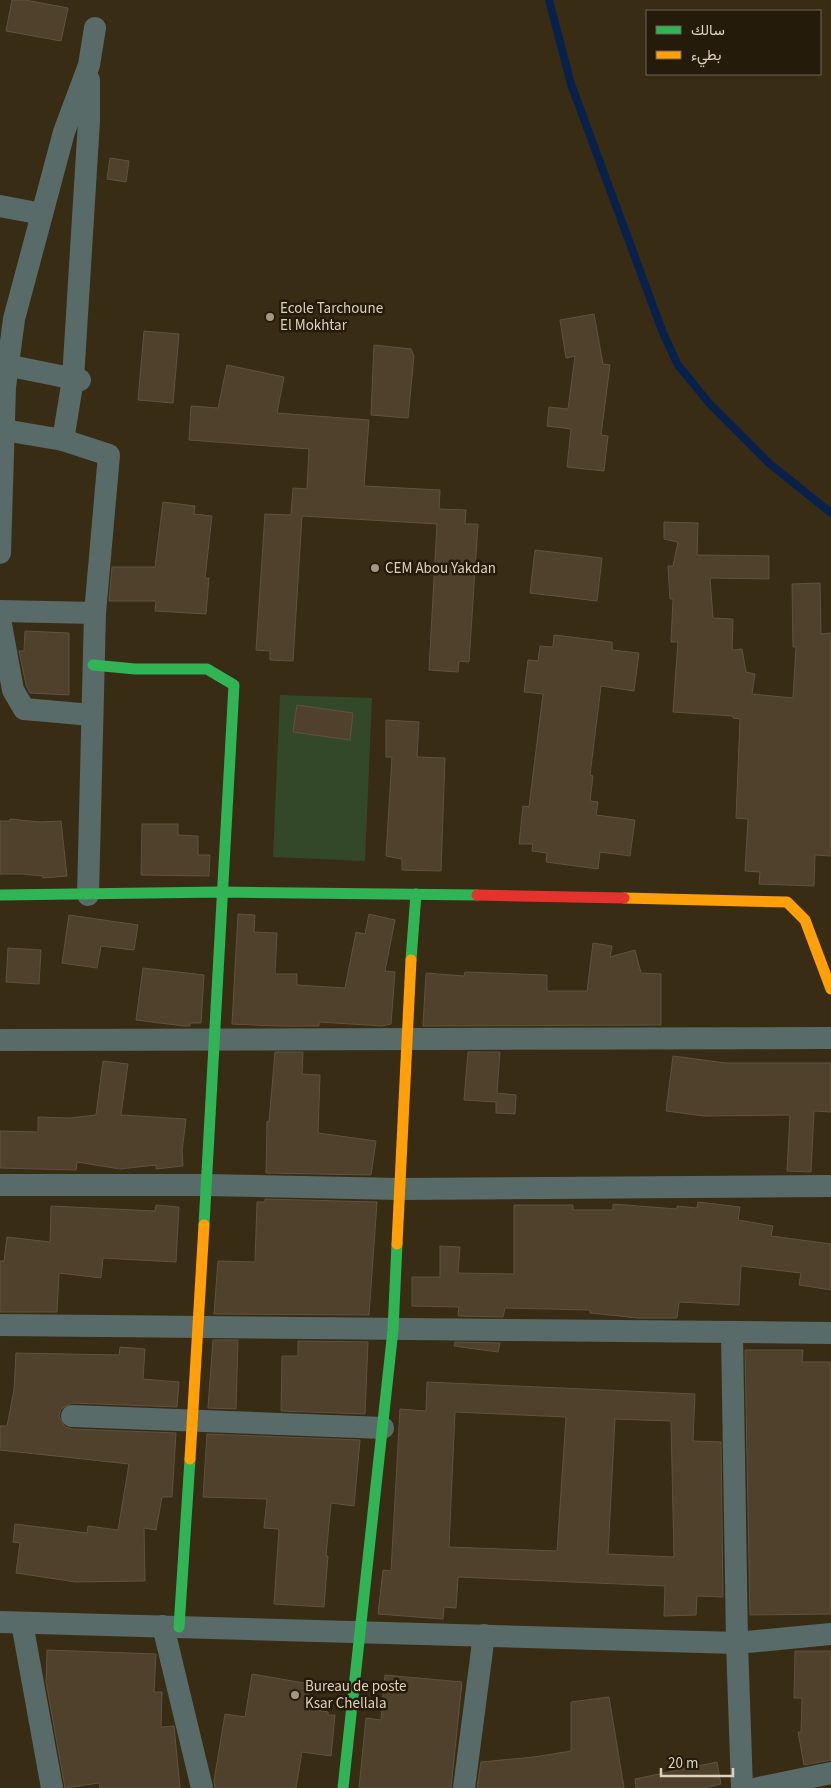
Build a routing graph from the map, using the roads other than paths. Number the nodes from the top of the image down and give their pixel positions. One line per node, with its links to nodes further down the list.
1 (95, 28): 2 (street)
2 (89, 64): 4 (street); 6 (street)
3 (0, 206): 4 (street)
4 (42, 214): 5 (street)
5 (3, 366): 6 (street); 7 (street)
6 (76, 380): 8 (street)
7 (4, 430): 8 (street); 9 (street)
8 (63, 440): 11 (street)
9 (0, 553)
10 (0, 611): 11 (street)
11 (95, 613): 13 (street)
12 (0, 620): 14 (street)
13 (94, 665): 14 (street); 15 (street)
14 (92, 715): 18 (street)
15 (222, 892): 16 (street); 18 (street); 22 (street)
16 (416, 894): 19 (street); 23 (street)
17 (0, 895): 18 (street)
18 (88, 895)
19 (831, 989)
20 (831, 1038): 23 (street)
21 (0, 1040): 22 (street)
22 (216, 1040): 23 (street); 25 (street)
23 (406, 1040): 27 (street)
24 (0, 1185): 25 (street)
25 (206, 1185): 27 (street); 29 (street)
26 (831, 1186): 27 (street)
27 (400, 1189): 30 (street)
28 (0, 1325): 29 (street)
29 (197, 1328): 30 (street); 34 (street)
30 (394, 1330): 31 (street); 35 (street)
31 (732, 1333): 32 (street); 41 (street)
32 (831, 1333)
33 (72, 1416): 34 (street)
34 (191, 1421): 35 (street); 37 (street)
35 (382, 1428): 38 (street)
36 (11, 1622): 37 (street); 43 (street)
37 (171, 1626): 38 (street); 44 (street)
38 (360, 1631): 40 (street); 45 (street)
39 (831, 1634): 41 (street)
40 (484, 1635): 41 (street); 46 (street)
41 (737, 1644): 47 (street)
42 (831, 1773): 48 (street)
43 (52, 1788)
44 (202, 1788)
45 (343, 1788)
46 (464, 1788)
47 (742, 1788)
48 (758, 1788)

